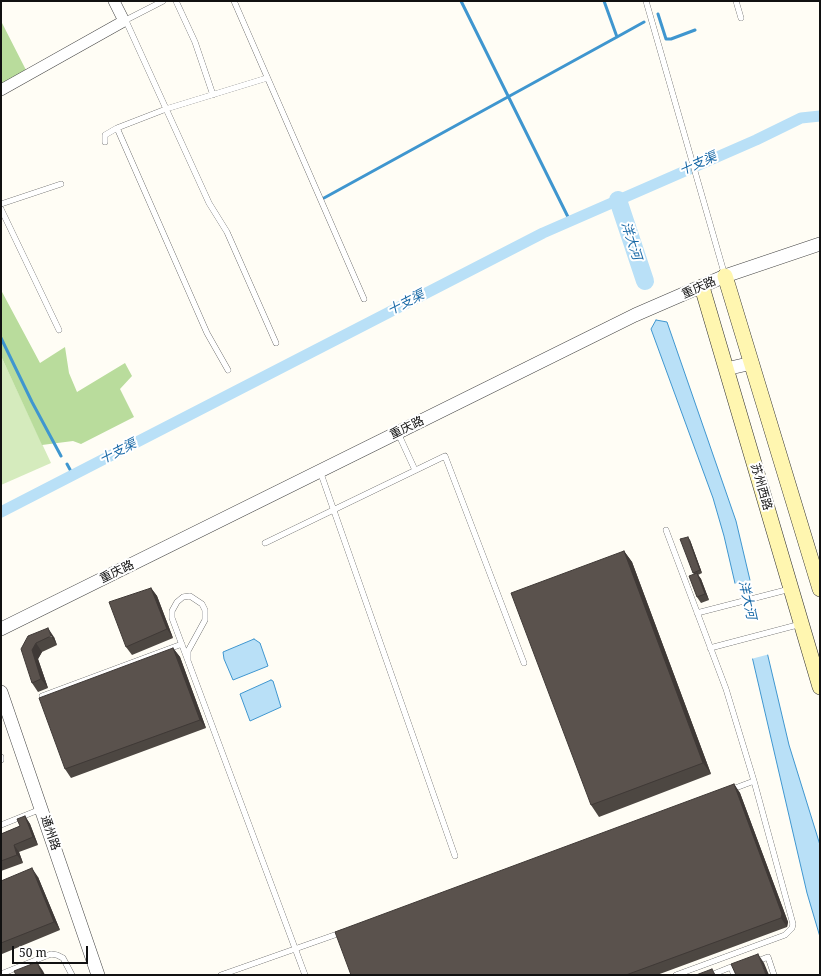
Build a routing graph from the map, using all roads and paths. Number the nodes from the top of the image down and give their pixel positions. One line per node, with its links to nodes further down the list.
1 (114, 1): 8 (street)
2 (163, 1): 8 (lane)
3 (176, 1): 11 (lane)
4 (234, 1): 9 (lane)
5 (646, 1): 19 (lane)
6 (736, 1): 7 (lane)
7 (741, 18)
8 (125, 21): 10 (street); 12 (lane)
9 (267, 78): 11 (lane); 21 (lane)
10 (1, 90)
11 (212, 95): 12 (lane)
12 (166, 109): 13 (lane); 23 (lane)
13 (117, 128): 14 (lane); 26 (lane)
14 (105, 142)
15 (61, 184): 16 (lane)
16 (1, 204)
17 (1, 209): 22 (lane)
18 (820, 244): 19 (street, 重庆路)
19 (725, 276): 20 (street, 重庆路); 24 (main road)
20 (702, 287): 25 (main road, 苏州西路); 27 (street, 重庆路)
21 (364, 300)
22 (59, 330)
23 (276, 343)
24 (752, 362): 25 (street); 34 (main road)
25 (726, 369): 33 (main road, 苏州西路)
26 (228, 370)
27 (398, 432): 28 (lane); 29 (street, 重庆路)
28 (415, 470): 30 (lane); 41 (lane)
29 (320, 471): 30 (lane); 37 (street, 重庆路)
30 (333, 510): 32 (lane); 49 (lane)
31 (666, 530): 35 (lane)
32 (265, 543)
33 (788, 589): 35 (lane); 36 (main road, 苏州西路)
34 (820, 589)
35 (697, 613): 39 (lane)
36 (797, 625): 39 (lane); 42 (main road, 苏州西路)
37 (1, 629)
38 (182, 644): 40 (lane); 40 (lane); 44 (lane)
39 (710, 648): 45 (lane)
40 (188, 660): 51 (lane)
41 (524, 663)
42 (820, 687)
43 (1, 692): 47 (street, 通州路)
44 (42, 696)
45 (754, 781): 46 (lane); 60 (lane)
46 (724, 792)
47 (41, 809): 48 (lane); 57 (street, 通州路)
48 (1, 825)
49 (454, 856)
50 (350, 929): 51 (lane)
51 (295, 949): 58 (lane); 59 (lane)
52 (746, 965): 62 (lane)
53 (739, 967): 54 (lane)
54 (733, 972): 61 (lane)
55 (1, 974): 56 (lane)
56 (72, 975)
57 (98, 975)
58 (220, 975)
59 (305, 975)
60 (676, 975)
61 (711, 975)
62 (774, 975)

